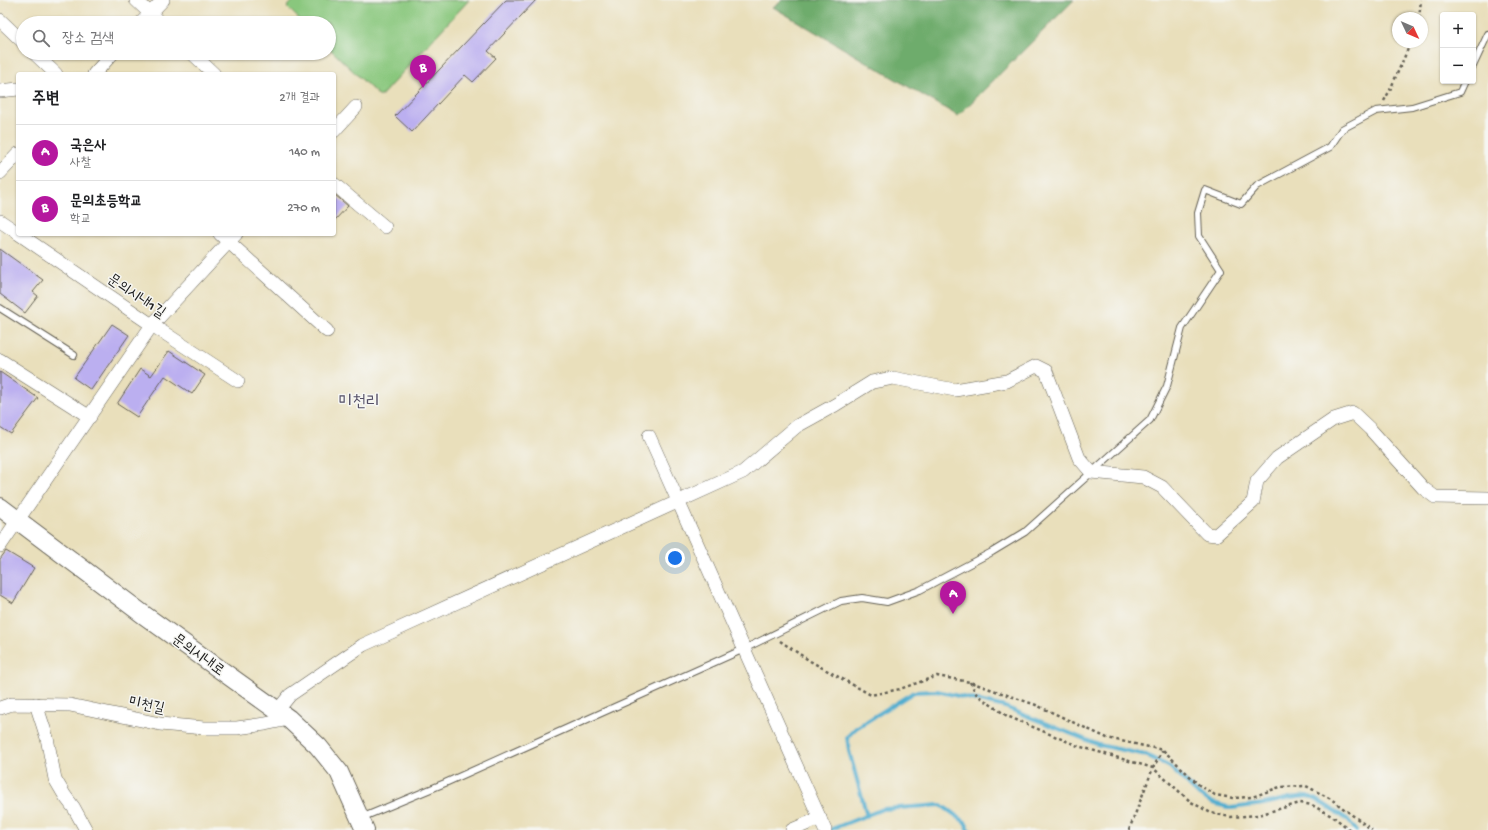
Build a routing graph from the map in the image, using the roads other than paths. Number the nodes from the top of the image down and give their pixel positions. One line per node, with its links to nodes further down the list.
1 (136, 0): 3 (street)
2 (163, 0): 4 (street)
3 (145, 16)
4 (148, 16)
5 (0, 20): 7 (street)
6 (1488, 34): 11 (lane)
7 (16, 35)
8 (41, 60): 12 (street)
9 (107, 60): 13 (street)
10 (199, 60): 14 (street)
11 (1476, 60)
12 (54, 72)
13 (96, 72)
14 (212, 72)
15 (1464, 84): 36 (lane)
16 (16, 89): 17 (street)
17 (0, 91)
18 (356, 107): 19 (street)
19 (336, 129)
20 (16, 156): 21 (street)
21 (0, 173)
22 (336, 186): 24 (street)
23 (0, 221): 25 (street, 문의시내1길)
24 (384, 227)
25 (16, 233)
26 (21, 236): 29 (street, 문의시내1길)
27 (228, 237): 29 (street); 30 (street)
28 (0, 308): 31 (lane)
29 (152, 325): 33 (street, 문의시내1길); 34 (street)
30 (327, 331)
31 (74, 355)
32 (0, 360): 34 (street)
33 (238, 381)
34 (90, 416): 40 (street)
35 (649, 436): 38 (street)
36 (1091, 472): 37 (street); 38 (street); 42 (lane)
37 (1488, 498)
38 (678, 501): 42 (street); 45 (street)
39 (0, 507): 40 (street, 문의시내로)
40 (18, 520): 41 (street); 45 (street, 문의시내로)
41 (0, 546)
42 (744, 649): 46 (lane); 47 (street)
43 (36, 704): 44 (street, 미천길); 45 (street, 미천길); 48 (street)
44 (0, 708)
45 (283, 715): 46 (street, 문의시내로)
46 (362, 824)
47 (822, 824): 49 (street)
48 (86, 830)
49 (792, 830)

